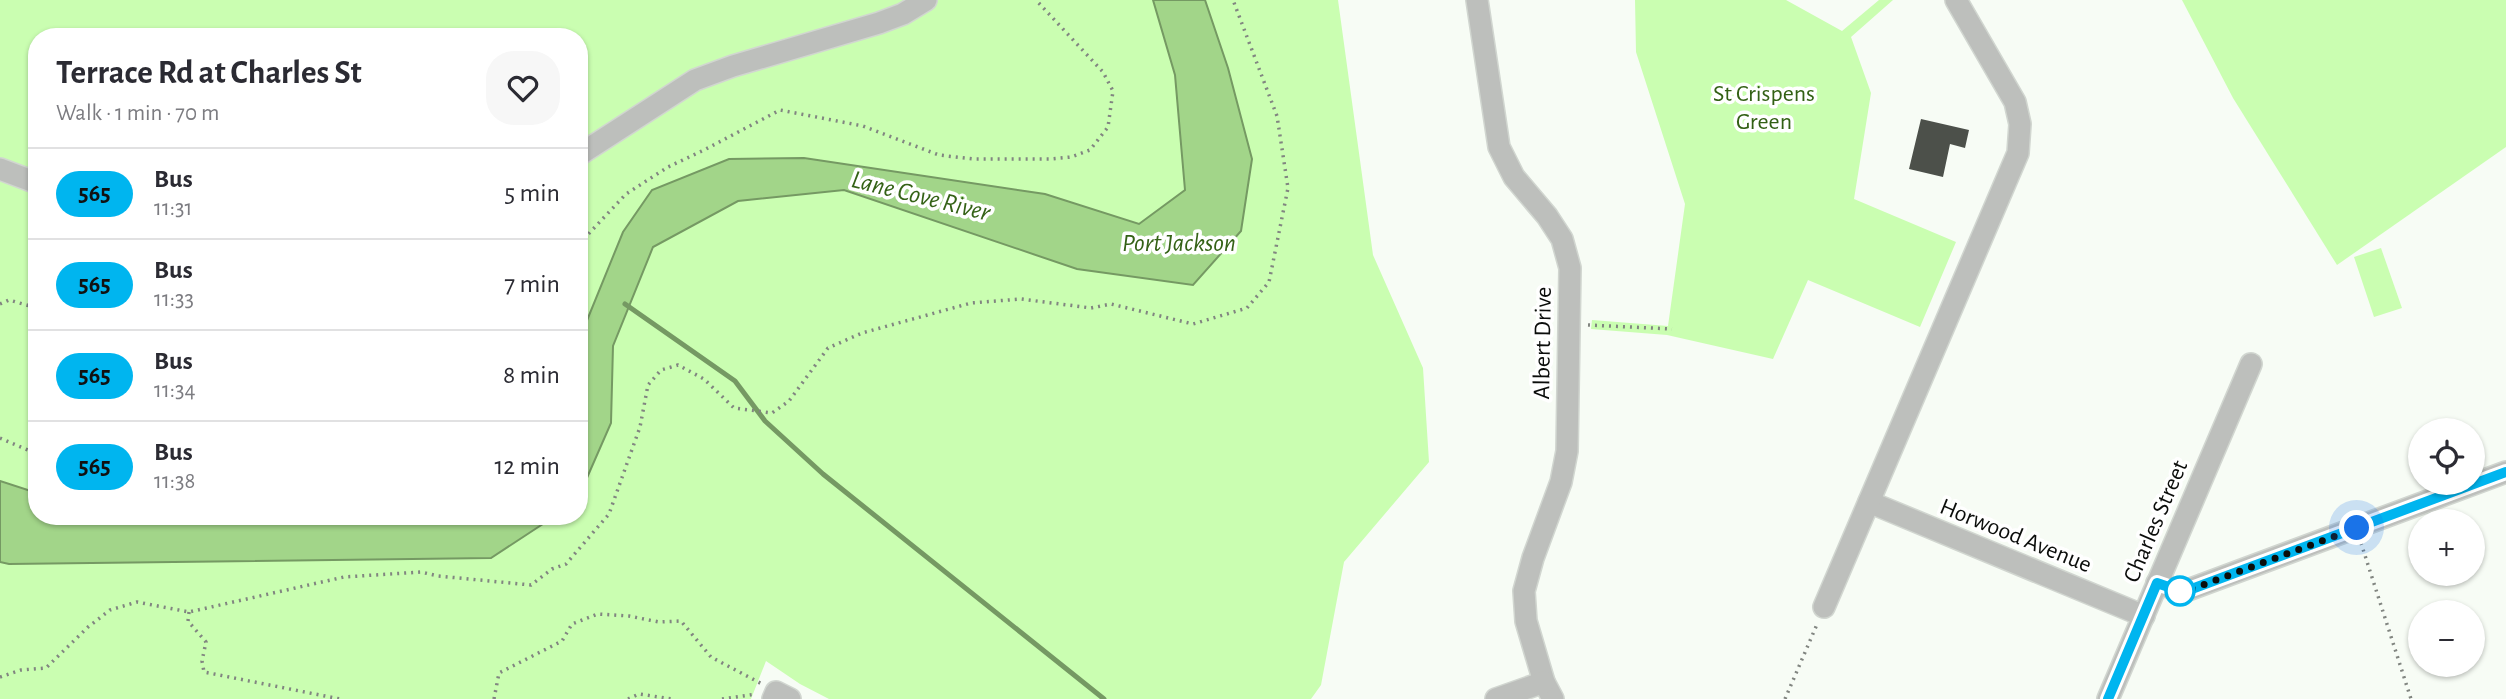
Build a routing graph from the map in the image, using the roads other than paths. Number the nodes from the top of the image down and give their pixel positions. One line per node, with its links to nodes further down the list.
1 (926, 0): 4 (street)
2 (1477, 0): 13 (street, Albert Drive)
3 (1956, 0): 9 (street)
4 (588, 149)
5 (0, 169): 6 (street)
6 (28, 180)
7 (2251, 363): 10 (street, Charles Street)
8 (2506, 472): 10 (street)
9 (1869, 502): 11 (street); 12 (street, Horwood Avenue)
10 (2157, 583): 12 (street, Charles Street)
11 (1824, 607)
12 (2144, 616): 15 (street, Charles Street)
13 (1548, 690): 14 (street)
14 (1496, 699)
15 (2108, 699)

